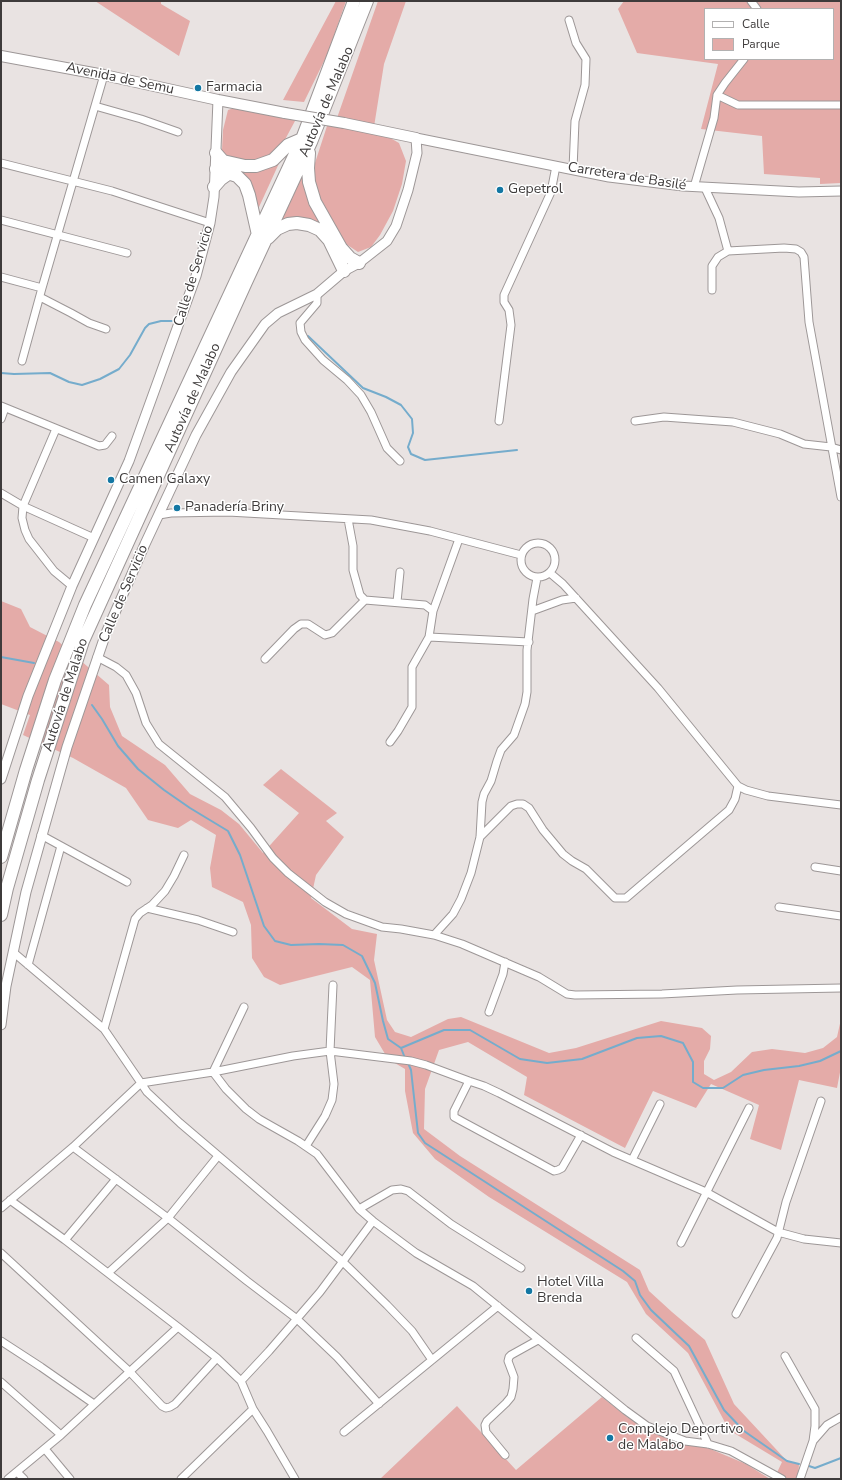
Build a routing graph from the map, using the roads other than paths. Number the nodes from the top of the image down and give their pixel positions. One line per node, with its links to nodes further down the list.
1 (354, 1): 13 (highway, Autovía de Malabo)
2 (367, 1): 13 (highway, Autovía de Malabo)
3 (569, 20): 18 (street)
4 (1, 56): 6 (main road, Avenida de Semu)
5 (743, 60): 7 (street)
6 (104, 75): 8 (main road, Avenida de Semu); 10 (street)
7 (717, 96): 9 (street); 22 (street)
8 (218, 100): 12 (main road, Avenida de Semu, bridge); 14 (street, Calle de Servicio)
9 (841, 105)
10 (95, 106): 11 (street); 20 (street)
11 (178, 132)
12 (416, 138): 16 (street, Carretera de Basilé); 31 (street, Calle de Servicio)
13 (307, 140): 14 (highway); 28 (highway, Autovía de Malabo); 31 (highway)
14 (216, 153): 17 (street, Calle de Servicio)
15 (1, 163): 20 (street)
16 (556, 166): 18 (street, Carretera de Basilé); 42 (street)
17 (216, 169): 19 (highway); 21 (street, Calle de Servicio)
18 (573, 169): 22 (street, Carretera de Basilé)
19 (228, 174): 21 (highway); 28 (highway)
20 (74, 181): 26 (street); 27 (street)
21 (214, 187): 26 (street, Calle de Servicio)
22 (694, 187): 23 (street, Carretera de Basilé)
23 (705, 188): 24 (street, Carretera de Basilé); 29 (street)
24 (841, 191)
25 (1, 220): 27 (street)
26 (210, 223): 54 (street, Calle de Servicio)
27 (58, 235): 30 (street); 34 (street)
28 (262, 237): 32 (highway); 78 (highway, Autovía de Malabo); 84 (highway, Autovía de Malabo)
29 (728, 251): 35 (street); 46 (street)
30 (127, 253)
31 (359, 263): 32 (street, Calle de Servicio)
32 (344, 271): 36 (street, Calle de Servicio)
33 (1, 277): 34 (street)
34 (42, 288): 37 (street)
35 (712, 290)
36 (317, 294): 48 (street); 52 (street, Calle de Servicio)
37 (40, 297): 38 (street); 39 (street)
38 (106, 328)
39 (22, 361)
40 (3, 407): 41 (street); 44 (street)
41 (1, 419)
42 (499, 421)
43 (635, 421): 46 (street)
44 (56, 429): 45 (street); 51 (street)
45 (112, 436)
46 (831, 447): 47 (street); 50 (street)
47 (841, 450)
48 (400, 461)
49 (1, 494): 51 (street)
50 (841, 497)
51 (23, 506): 54 (street); 60 (street)
52 (160, 512): 53 (street); 68 (street, Calle de Servicio)
53 (348, 519): 55 (street); 62 (street)
54 (94, 538): 60 (street, Calle de Servicio)
55 (459, 539): 56 (street); 64 (street)
56 (522, 555): 58 (street); 59 (street)
57 (400, 572): 63 (street)
58 (550, 574): 59 (street); 61 (street)
59 (537, 578): 65 (street)
60 (72, 586): 71 (street, Calle de Servicio)
61 (576, 598): 65 (street); 72 (street)
62 (366, 600): 63 (street); 69 (street)
63 (397, 602): 64 (street)
64 (433, 611): 66 (street)
65 (532, 611): 67 (street)
66 (428, 637): 67 (street); 70 (street)
67 (528, 642): 75 (street)
68 (97, 657): 74 (street, Calle de Servicio); 87 (street)
69 (265, 660)
70 (390, 742)
71 (1, 779)
72 (738, 786): 73 (street); 75 (street)
73 (841, 805)
74 (41, 835): 76 (street); 88 (street, Calle de Servicio)
75 (480, 837): 87 (street)
76 (61, 846): 81 (street); 90 (street)
77 (184, 855): 83 (street)
78 (1, 857)
79 (816, 867): 80 (street)
80 (841, 871)
81 (127, 882)
82 (778, 906): 85 (street)
83 (147, 908): 86 (street); 96 (street)
84 (1, 915)
85 (841, 916)
86 (233, 932)
87 (434, 935): 89 (street)
88 (13, 952): 90 (street); 95 (street, Calle de Servicio)
89 (505, 962): 92 (street); 94 (street)
90 (28, 965): 96 (street)
91 (333, 985): 97 (street)
92 (841, 988)
93 (244, 1008): 98 (street)
94 (489, 1012)
95 (1, 1025)
96 (104, 1029): 99 (street)
97 (330, 1051): 98 (street); 100 (street); 106 (street)
98 (213, 1072): 99 (street); 106 (street)
99 (141, 1082): 105 (street); 107 (street)
100 (469, 1082): 104 (street); 104 (street)
101 (821, 1101): 116 (street)
102 (660, 1104): 108 (street)
103 (749, 1108): 110 (street)
104 (581, 1135): 108 (street)
105 (73, 1146): 109 (street); 111 (street)
106 (306, 1146): 113 (street)
107 (218, 1156): 114 (street); 121 (street)
108 (632, 1160): 110 (street)
109 (116, 1179): 114 (street); 117 (street)
110 (706, 1192): 116 (street); 118 (street)
111 (10, 1200): 112 (street); 117 (street)
112 (1, 1208)
113 (359, 1209): 115 (street); 122 (street)
114 (168, 1218): 123 (street); 126 (street)
115 (373, 1221): 121 (street); 124 (street)
116 (778, 1232): 119 (street); 125 (street)
117 (65, 1240): 123 (street)
118 (682, 1243)
119 (841, 1243)
120 (1, 1253): 134 (street)
121 (342, 1261): 126 (street); 133 (street)
122 (521, 1268)
123 (108, 1273): 127 (street)
124 (498, 1306): 129 (street); 133 (street)
125 (736, 1314)
126 (297, 1319): 135 (street); 138 (street)
127 (178, 1327): 132 (street); 134 (street)
128 (636, 1338): 144 (street)
129 (538, 1340): 144 (street); 146 (street)
130 (1, 1341): 137 (street)
131 (785, 1356): 143 (street)
132 (217, 1358): 134 (street); 135 (street)
133 (432, 1360): 138 (street)
134 (129, 1371): 137 (street)
135 (241, 1381): 139 (street)
136 (1, 1382): 142 (street)
137 (94, 1404): 142 (street)
138 (379, 1404): 141 (street)
139 (253, 1409): 151 (street); 152 (street)
140 (841, 1417): 143 (street)
141 (344, 1432)
142 (61, 1435): 145 (street)
143 (813, 1441): 154 (street)
144 (708, 1444): 153 (street)
145 (45, 1449): 147 (street); 150 (street)
146 (505, 1455)
147 (17, 1472): 148 (street); 149 (street)
148 (8, 1479)
149 (24, 1479)
150 (70, 1479)
151 (181, 1479)
152 (295, 1479)
153 (782, 1479)
154 (800, 1479)

